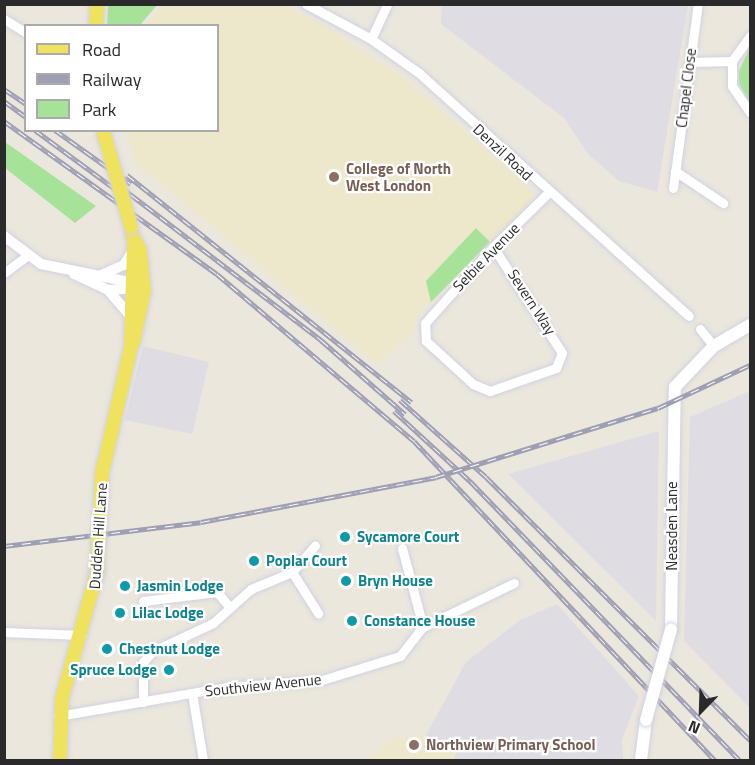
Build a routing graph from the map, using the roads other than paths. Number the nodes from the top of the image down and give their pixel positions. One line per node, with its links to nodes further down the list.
1 (97, 4): 6 (main road)
2 (306, 4): 9 (street, Denzil Road)
3 (387, 4): 9 (street)
4 (698, 4): 11 (street, Chapel Close)
5 (4, 19): 7 (street)
6 (96, 24)
7 (24, 32)
8 (750, 36): 10 (street)
9 (371, 39): 16 (street, Denzil Road)
10 (732, 61): 11 (street); 12 (street)
11 (689, 62): 14 (street, Chapel Close)
12 (750, 113)
13 (104, 132): 20 (main road, Dudden Hill Lane, bridge)
14 (675, 171): 15 (street, Chapel Close); 17 (street)
15 (673, 189)
16 (548, 193): 19 (street, Selbie Avenue); 28 (street, Denzil Road)
17 (723, 203)
18 (4, 236): 21 (street)
19 (493, 247): 29 (street, Selbie Avenue); 29 (street, Severn Way)
20 (132, 248): 24 (street); 25 (main road, Dudden Hill Lane)
21 (29, 254): 22 (street); 23 (street)
22 (4, 273)
23 (74, 274): 24 (street); 26 (street)
24 (99, 276): 25 (street)
25 (134, 286): 26 (street); 27 (main road, Dudden Hill Lane); 32 (main road, Dudden Hill Lane)
26 (108, 290): 27 (street)
27 (130, 315): 32 (main road, Dudden Hill Lane)
28 (689, 316)
29 (425, 322)
30 (750, 326): 33 (main road, Neasden Lane)
31 (700, 329): 33 (street)
32 (131, 346): 43 (main road, Dudden Hill Lane, bridge)
33 (714, 346): 49 (main road, Neasden Lane, bridge)
34 (315, 546): 36 (street)
35 (402, 548): 41 (street)
36 (292, 572): 39 (street); 40 (street)
37 (514, 583): 41 (street, Southview Avenue)
38 (143, 602): 39 (street)
39 (228, 605): 45 (street)
40 (318, 613)
41 (423, 627): 44 (street, Southview Avenue)
42 (4, 632): 43 (street)
43 (82, 634): 46 (main road, Dudden Hill Lane)
44 (192, 693): 45 (street, Southview Avenue); 48 (street)
45 (143, 702): 46 (street, Southview Avenue)
46 (58, 716): 47 (main road, Dudden Hill Lane)
47 (60, 760)
48 (203, 760)
49 (641, 760)

